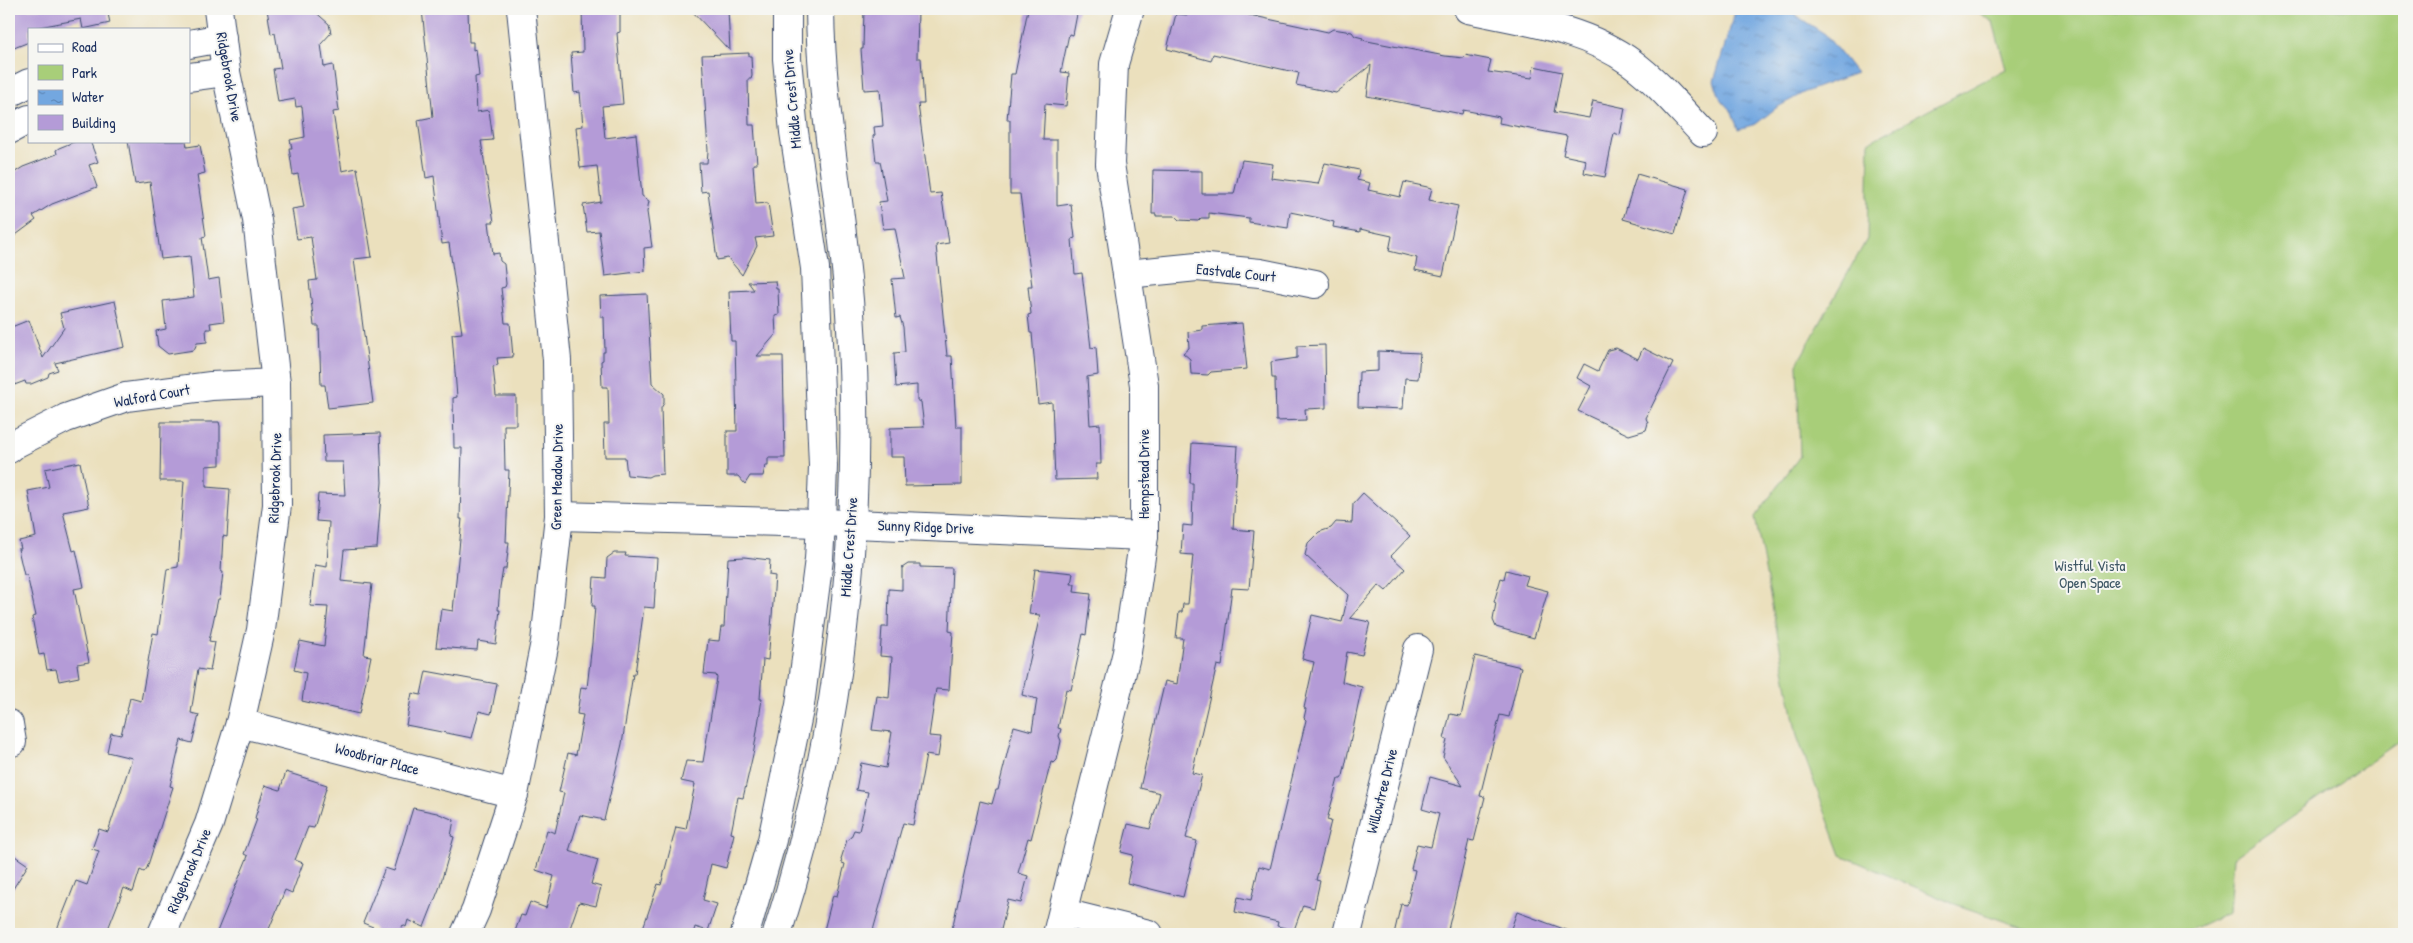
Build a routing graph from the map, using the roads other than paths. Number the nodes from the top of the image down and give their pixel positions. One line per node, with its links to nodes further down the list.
1 (218, 9): 7 (street, Ridgebrook Drive)
2 (521, 9): 22 (street, Green Meadow Drive)
3 (787, 9): 17 (street, Middle Crest Drive)
4 (820, 9): 16 (street, Middle Crest Drive)
5 (1130, 9): 18 (street, Hempstead Drive)
6 (1468, 9): 15 (street)
7 (222, 38): 8 (street); 9 (street, Ridgebrook Drive)
8 (190, 44)
9 (226, 72): 10 (street); 20 (street, Ridgebrook Drive)
10 (190, 78)
11 (28, 84): 12 (street)
12 (9, 93)
13 (28, 120): 14 (street)
14 (9, 130)
15 (1703, 133)
16 (834, 183): 17 (street); 24 (street, Middle Crest Drive)
17 (802, 188): 23 (street, Middle Crest Drive)
18 (1127, 274): 19 (street, Eastvale Court); 25 (street, Hempstead Drive)
19 (1315, 284)
20 (276, 383): 21 (street, Walford Court); 27 (street, Ridgebrook Drive)
21 (9, 449)
22 (558, 516): 23 (street, Sunny Ridge Drive); 28 (street, Green Meadow Drive)
23 (821, 523): 24 (street, Sunny Ridge Drive); 29 (street, Middle Crest Drive)
24 (853, 524): 25 (street, Sunny Ridge Drive); 30 (street, Middle Crest Drive)
25 (1144, 536): 31 (street, Hempstead Drive)
26 (1418, 649): 37 (street, Willowtree Drive)
27 (240, 724): 28 (street, Woodbriar Place); 32 (street, Ridgebrook Drive)
28 (514, 794): 33 (street, Green Meadow Drive)
29 (758, 896): 30 (street); 34 (street, Middle Crest Drive)
30 (786, 906): 35 (street, Middle Crest Drive)
31 (1060, 924): 36 (street)
32 (162, 934)
33 (465, 934)
34 (745, 934)
35 (777, 934)
36 (1149, 934)
37 (1347, 934)

